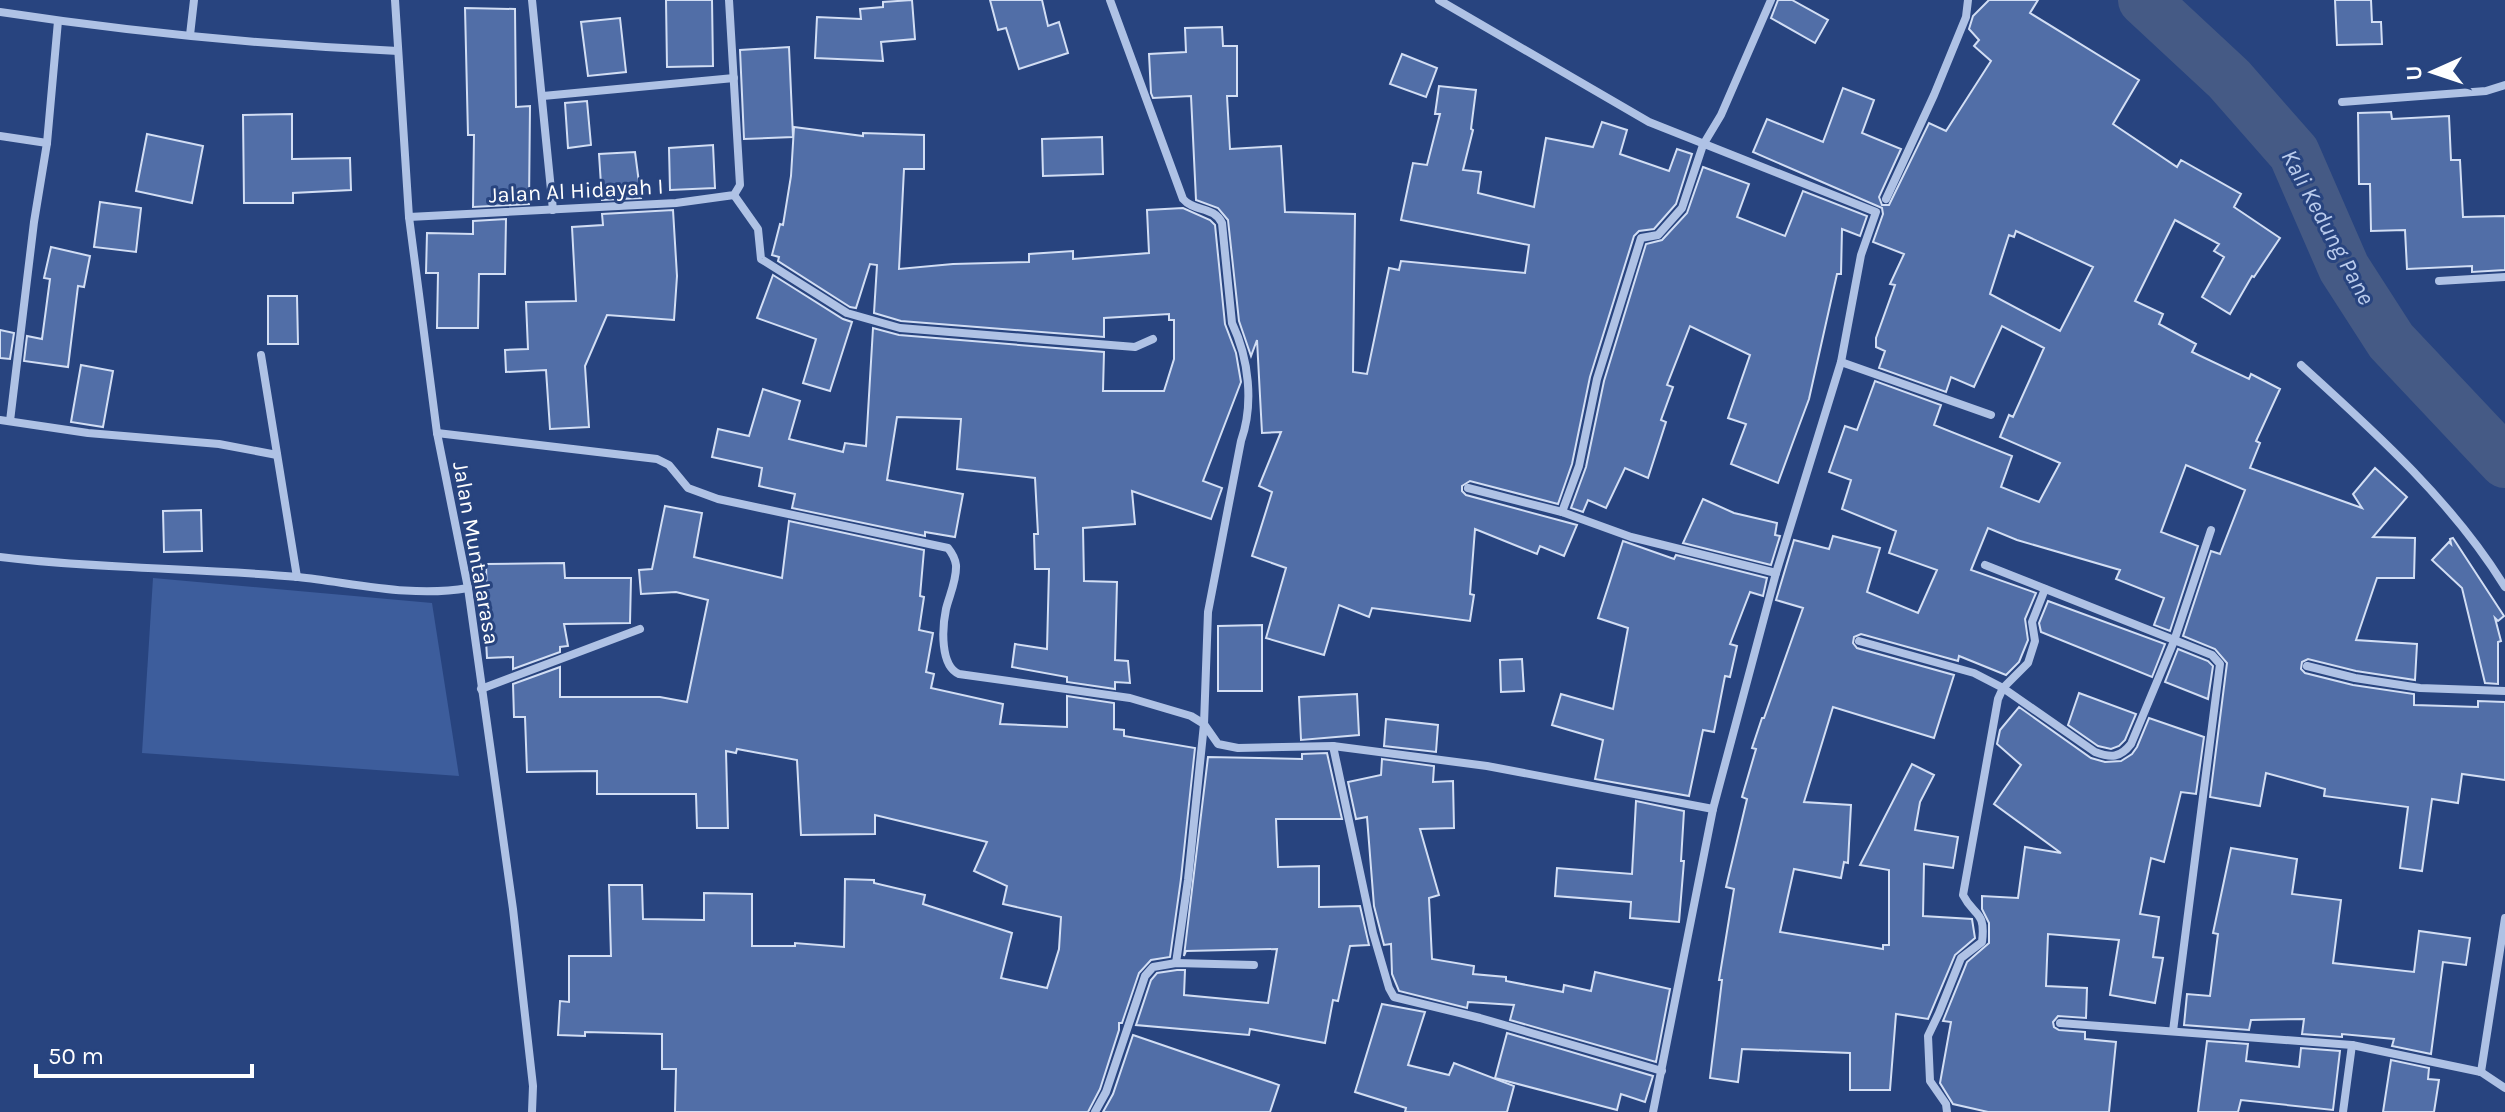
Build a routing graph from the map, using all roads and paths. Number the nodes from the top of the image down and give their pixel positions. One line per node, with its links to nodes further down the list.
1 (194, 0): 11 (street)
2 (395, 0): 12 (street, Jalan Muntalarasa)
3 (532, 0): 15 (street)
4 (729, 0): 13 (street)
5 (1110, 0): 51 (street)
6 (1439, 0): 19 (street)
7 (1771, 0): 19 (street)
8 (1968, 0): 21 (street)
9 (0, 12): 10 (street)
10 (58, 21): 11 (street); 18 (street)
11 (190, 35): 12 (street)
12 (393, 51): 23 (street, Jalan Muntalarasa)
13 (734, 78): 15 (street); 20 (street)
14 (2505, 85): 16 (street)
15 (543, 96): 22 (street)
16 (2342, 102)
17 (0, 136): 18 (street)
18 (47, 143): 31 (street)
19 (1703, 145): 28 (street); 35 (street)
20 (734, 195): 22 (street, Jalan Al Hidayah I); 26 (street)
21 (1886, 199)
22 (553, 210): 23 (street, Jalan Al Hidayah I)
23 (409, 217): 32 (street, Jalan Muntalarasa)
24 (2505, 277): 25 (street)
25 (2439, 281)
26 (1153, 339)
27 (261, 355): 33 (street)
28 (1841, 362): 30 (street); 39 (street)
29 (2301, 365): 41 (street)
30 (1991, 415)
31 (5, 420): 33 (street)
32 (437, 433): 42 (street, Jalan Muntalarasa); 51 (street)
33 (277, 455): 40 (street)
34 (1468, 488): 35 (street)
35 (1562, 512): 39 (street)
36 (2211, 530): 46 (street)
37 (0, 557): 40 (street)
38 (1985, 565): 43 (street)
39 (1776, 573): 53 (street)
40 (297, 577): 42 (street)
41 (2505, 587)
42 (464, 588): 49 (street, Jalan Muntalarasa)
43 (2045, 589): 46 (street); 48 (street)
44 (640, 629): 49 (street)
45 (1859, 641): 48 (street)
46 (2174, 641): 48 (street); 58 (street)
47 (2307, 666): 50 (street)
48 (2003, 688): 66 (street)
49 (481, 689): 63 (street, Jalan Muntalarasa)
50 (2505, 691)
51 (1204, 724): 52 (street); 55 (street)
52 (1333, 746): 53 (street); 60 (street)
53 (1713, 809): 60 (street)
54 (2505, 918): 61 (street)
55 (1176, 963): 56 (street); 64 (street)
56 (1254, 965)
57 (2060, 1023): 58 (street)
58 (2173, 1031): 59 (street)
59 (2352, 1045): 61 (street); 67 (street)
60 (1662, 1071): 65 (street)
61 (2481, 1072): 62 (street)
62 (2505, 1088)
63 (532, 1112)
64 (1095, 1112)
65 (1653, 1112)
66 (1947, 1112)
67 (2343, 1112)

